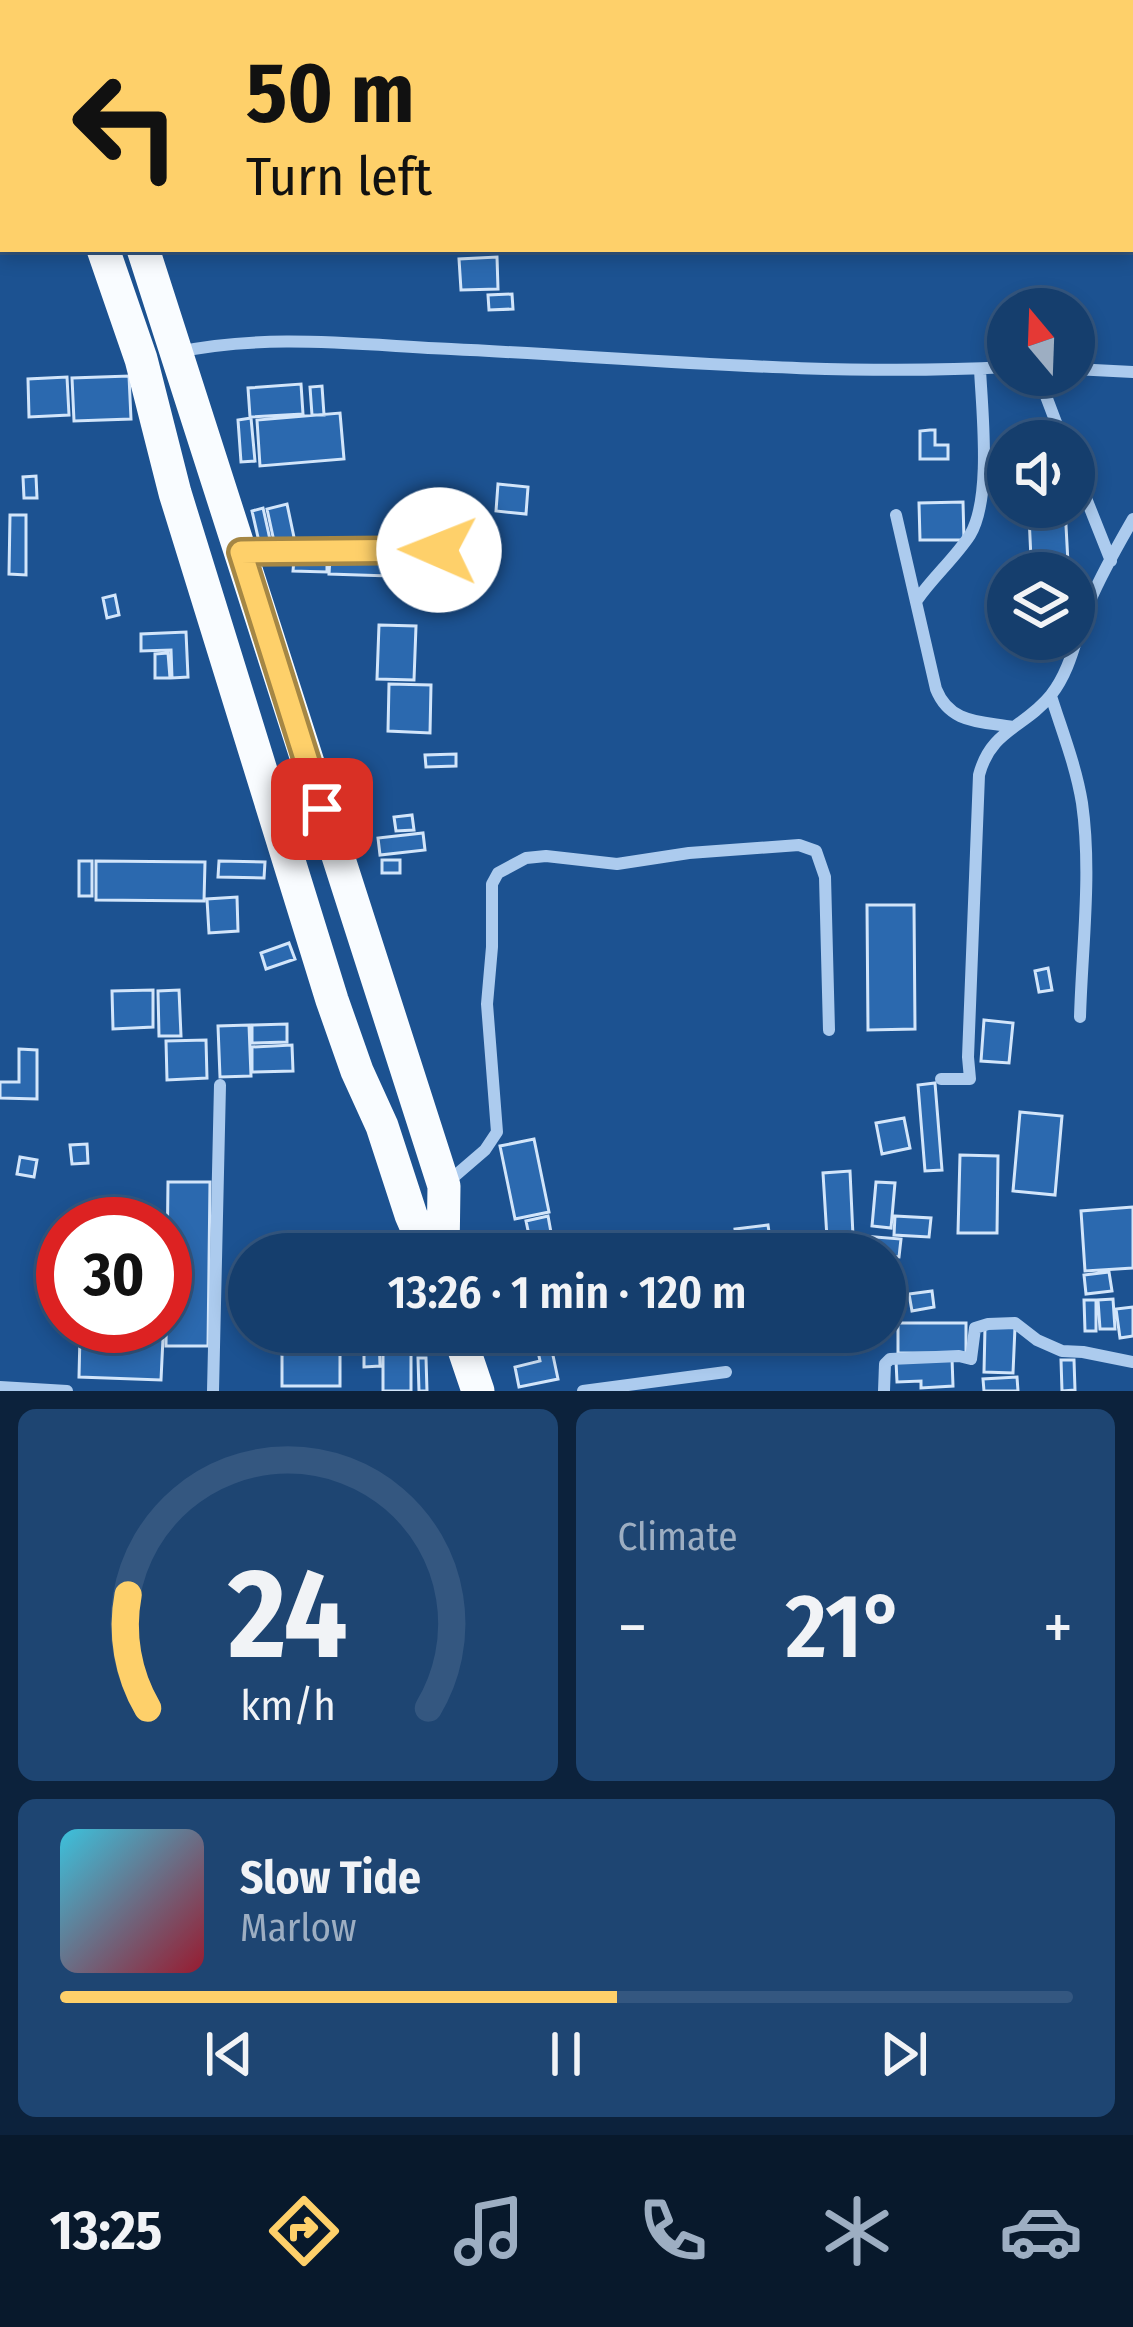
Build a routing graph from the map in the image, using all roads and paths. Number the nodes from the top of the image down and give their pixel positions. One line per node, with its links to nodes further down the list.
1 (105, 252): 22 (highway)
2 (144, 252): 3 (highway)
3 (178, 352): 5 (street); 12 (highway)
4 (987, 368): 5 (street)
5 (980, 369): 14 (street)
6 (1095, 369): 7 (street)
7 (1133, 372)
8 (896, 515): 14 (street)
9 (1133, 518): 13 (street)
10 (1095, 521): 13 (street)
11 (439, 550): 12 (street)
12 (241, 552): 21 (highway)
13 (1111, 561): 15 (street)
14 (917, 600): 16 (street)
15 (1051, 696): 16 (street); 17 (street)
16 (1013, 727): 19 (street)
17 (1080, 1017)
18 (829, 1030): 21 (street)
19 (941, 1079)
20 (220, 1085): 29 (street)
21 (444, 1186): 23 (highway)
22 (419, 1233)
23 (443, 1233)
24 (465, 1353): 30 (highway)
25 (1133, 1362): 32 (street)
26 (726, 1372): 31 (street)
27 (0, 1387): 28 (street)
28 (67, 1391)
29 (213, 1391)
30 (478, 1391)
31 (583, 1391)
32 (884, 1391)

